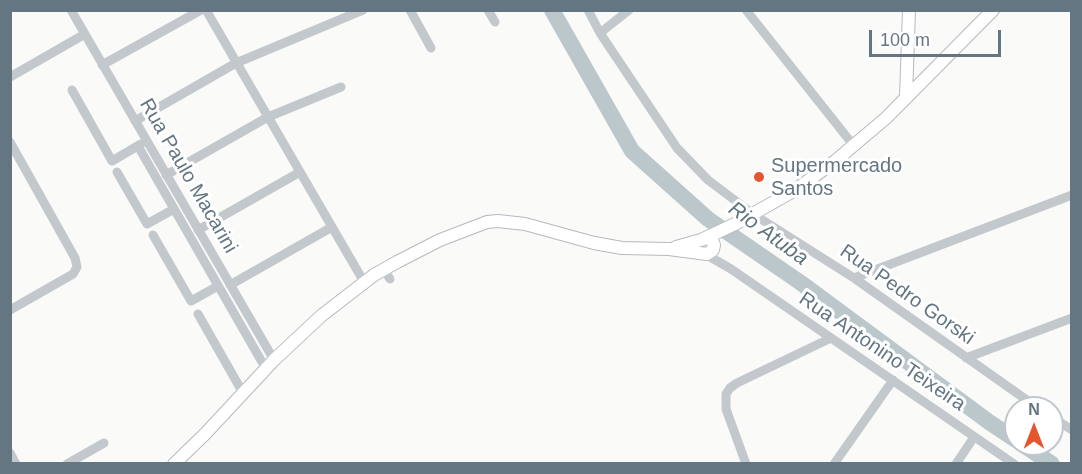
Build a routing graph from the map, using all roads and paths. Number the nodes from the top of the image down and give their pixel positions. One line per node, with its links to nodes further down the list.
1 (71, 10): 14 (street, Rua Paulo Macarini)
2 (201, 10): 17 (street)
3 (206, 10): 16 (street)
4 (363, 10): 16 (street)
5 (410, 10): 15 (street)
6 (488, 10): 12 (street)
7 (588, 10): 13 (street, Rua Pedro Gorski)
8 (629, 10): 13 (street)
9 (746, 10): 26 (street)
10 (909, 10): 21 (main road)
11 (993, 10): 21 (main road)
12 (495, 22)
13 (600, 33): 32 (street, Rua Pedro Gorski)
14 (85, 34): 17 (street, Rua Paulo Macarini); 18 (street)
15 (431, 48)
16 (236, 63): 22 (street); 23 (street)
17 (102, 65): 23 (street, Rua Paulo Macarini)
18 (10, 77)
19 (341, 87): 22 (street)
20 (72, 90): 25 (street)
21 (906, 97): 26 (main road)
22 (268, 117): 28 (street); 29 (street)
23 (135, 121): 25 (street, Rua Paulo Macarini)
24 (10, 142): 41 (street)
25 (142, 144): 29 (street, Rua Paulo Macarini); 31 (street)
26 (854, 146): 32 (main road)
27 (117, 172): 31 (street)
28 (300, 172): 33 (street); 34 (street)
29 (166, 175): 34 (street, Rua Paulo Macarini)
30 (1071, 195): 37 (street)
31 (174, 208): 40 (street)
32 (753, 214): 36 (main road); 37 (street, Rua Pedro Gorski)
33 (332, 226): 38 (street); 39 (street)
34 (198, 230): 39 (street, Rua Paulo Macarini)
35 (153, 235): 40 (street)
36 (707, 246): 38 (main road); 44 (street, Rua Antonino Teixeira)
37 (854, 278): 45 (street, Rua Pedro Gorski)
38 (364, 282): 46 (main road)
39 (230, 285): 46 (street, Rua Paulo Macarini)
40 (218, 286): 46 (street)
41 (10, 310)
42 (198, 314): 48 (street)
43 (1071, 318): 45 (street)
44 (831, 338): 47 (street, Rua Antonino Teixeira); 56 (street)
45 (966, 358): 49 (street, Rua Pedro Gorski)
46 (270, 364): 48 (main road)
47 (892, 380): 50 (street, Rua Antonino Teixeira); 57 (street)
48 (243, 393): 55 (main road)
49 (1021, 396)
50 (974, 436): 58 (street); 59 (street, Rua Antonino Teixeira)
51 (104, 443): 54 (street)
52 (10, 453): 53 (street)
53 (16, 464)
54 (67, 464)
55 (174, 464)
56 (746, 464)
57 (834, 464)
58 (956, 464)
59 (1014, 464)

